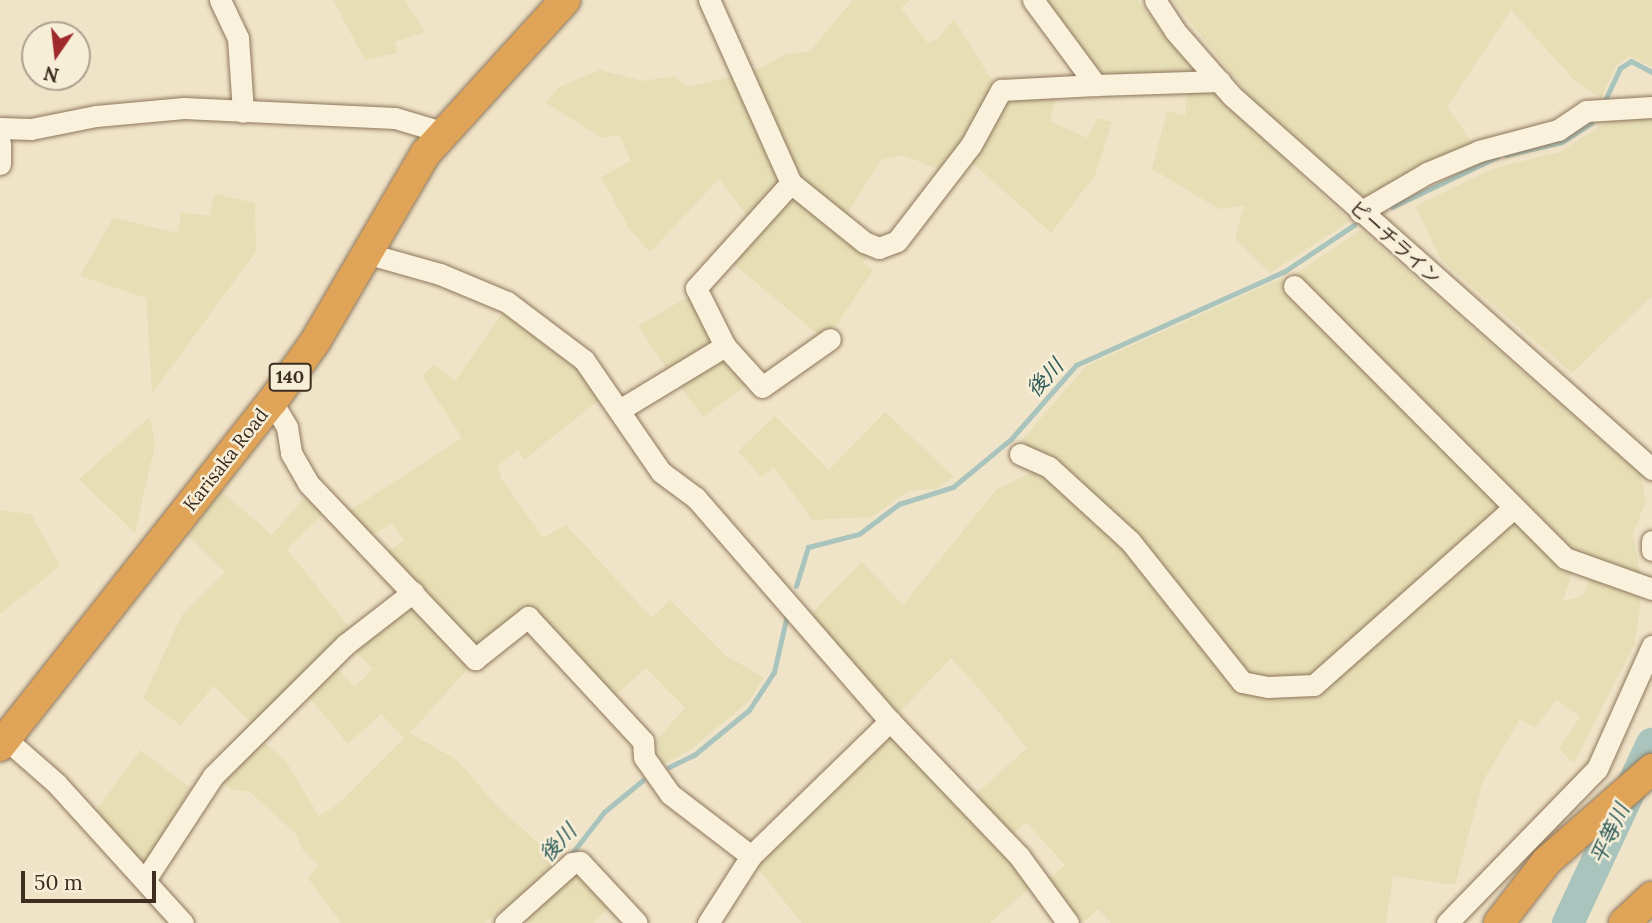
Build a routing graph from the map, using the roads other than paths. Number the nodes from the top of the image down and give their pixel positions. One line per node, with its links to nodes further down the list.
1 (220, 0): 9 (street)
2 (565, 0): 11 (highway, Karisaka Road / 140)
3 (709, 0): 14 (street)
4 (1033, 0): 7 (street)
5 (1155, 0): 6 (street, ピーチライン)
6 (1220, 81): 7 (street); 15 (street, ピーチライン)
7 (1096, 85): 14 (street)
8 (1652, 107): 15 (street)
9 (243, 113): 10 (street); 11 (street)
10 (0, 128)
11 (442, 132): 16 (highway, Karisaka Road / 140)
12 (0, 143): 13 (street)
13 (0, 164)
14 (791, 183): 19 (street)
15 (1360, 212): 23 (street, ピーチライン)
16 (369, 254): 20 (highway, Karisaka Road / 140); 21 (street)
17 (1294, 286): 24 (street)
18 (830, 339): 19 (street)
19 (725, 346): 21 (street)
20 (272, 402): 28 (street); 31 (highway, Karisaka Road / 140)
21 (621, 408): 30 (street)
22 (1020, 454): 24 (street)
23 (1652, 469)
24 (1511, 509): 27 (street)
25 (1652, 541): 26 (street)
26 (1652, 550)
27 (1652, 589)
28 (413, 592): 33 (street); 34 (street)
29 (1652, 646): 41 (street)
30 (890, 721): 33 (street); 40 (street)
31 (3, 739): 34 (street)
32 (1652, 769): 42 (highway)
33 (751, 856): 39 (street)
34 (145, 880): 36 (street)
35 (1652, 897): 43 (highway)
36 (183, 923)
37 (505, 923): 38 (street)
38 (637, 923)
39 (708, 923)
40 (1068, 923)
41 (1447, 923)
42 (1499, 923)
43 (1624, 923)

